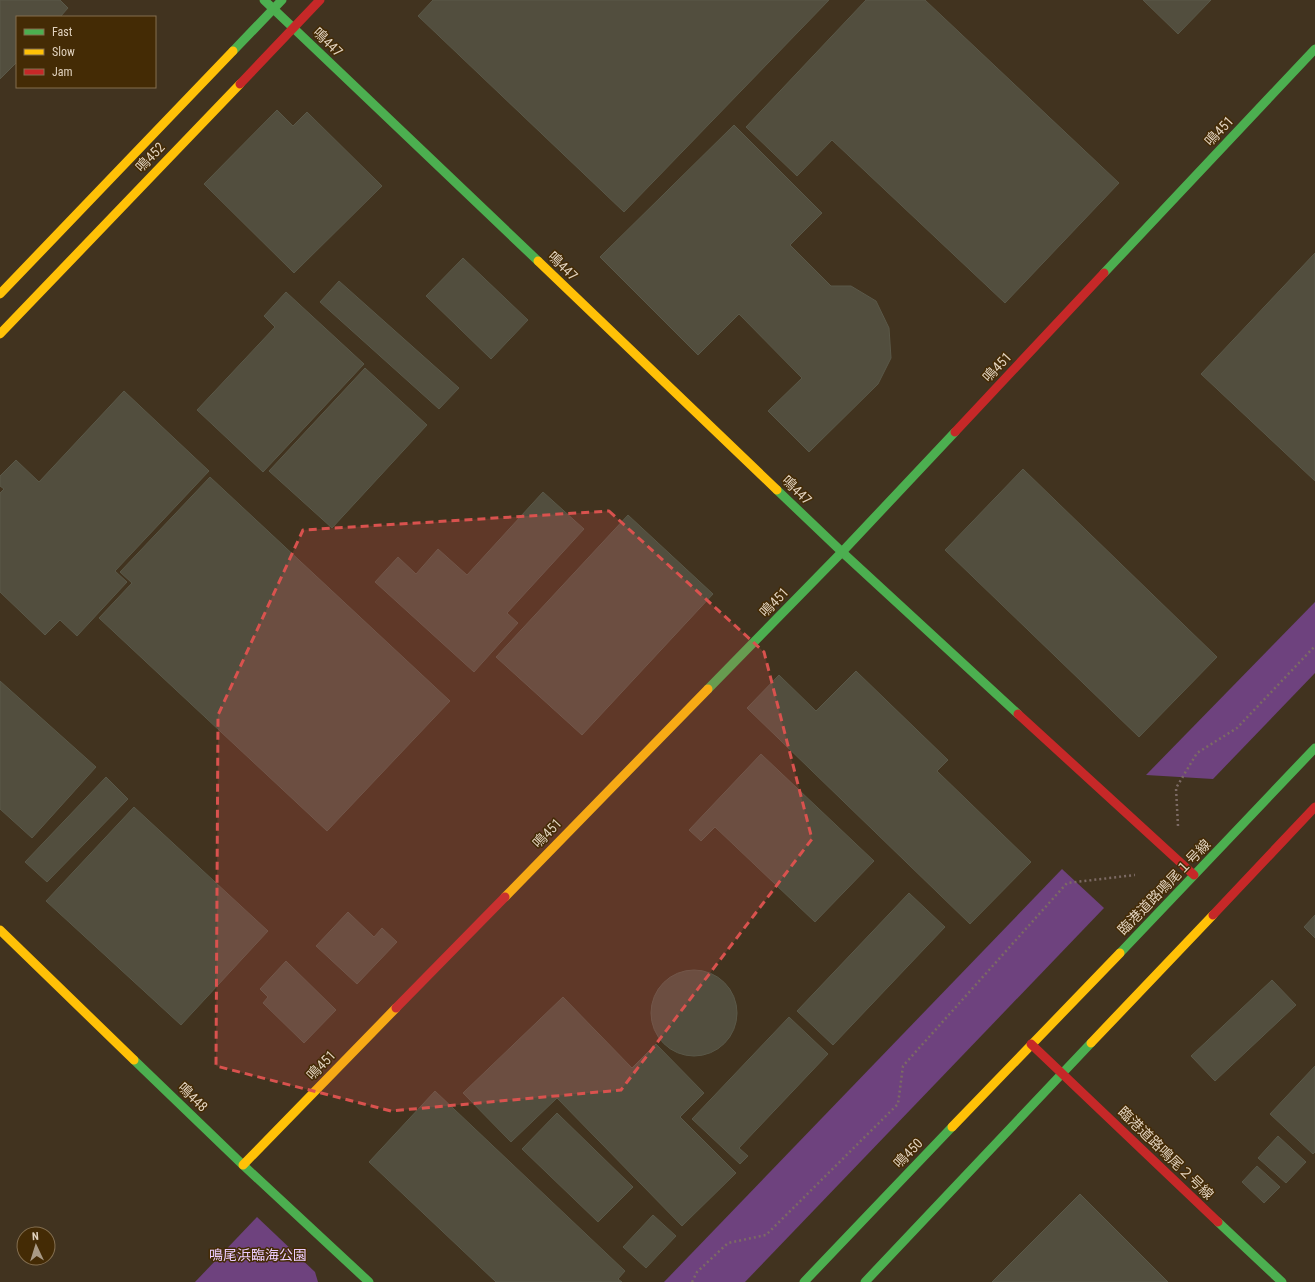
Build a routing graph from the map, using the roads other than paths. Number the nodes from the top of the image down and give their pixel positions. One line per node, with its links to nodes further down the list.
1 (264, 0): 4 (street, 鳴447)
2 (282, 0): 4 (street, 鳴452)
3 (320, 0): 5 (street, 鳴452)
4 (274, 9): 5 (street, 鳴447); 7 (street, 鳴452)
5 (293, 28): 8 (street, 鳴452); 9 (street, 鳴447)
6 (1315, 49): 9 (street, 鳴451)
7 (0, 294)
8 (0, 334)
9 (842, 552): 12 (street, 鳴447); 16 (street, 鳴451)
10 (1315, 748): 12 (street, 臨港道路鳴尾１号線)
11 (1315, 807): 15 (street)
12 (1194, 875): 14 (street, 臨港道路鳴尾１号線)
13 (0, 930): 16 (street, 鳴448)
14 (1031, 1044): 15 (street, 臨港道路鳴尾２号線); 18 (street, 鳴450)
15 (1062, 1073): 19 (street); 20 (street, 臨港道路鳴尾２号線)
16 (243, 1165): 17 (street, 鳴448)
17 (369, 1282)
18 (804, 1282)
19 (865, 1282)
20 (1282, 1282)

